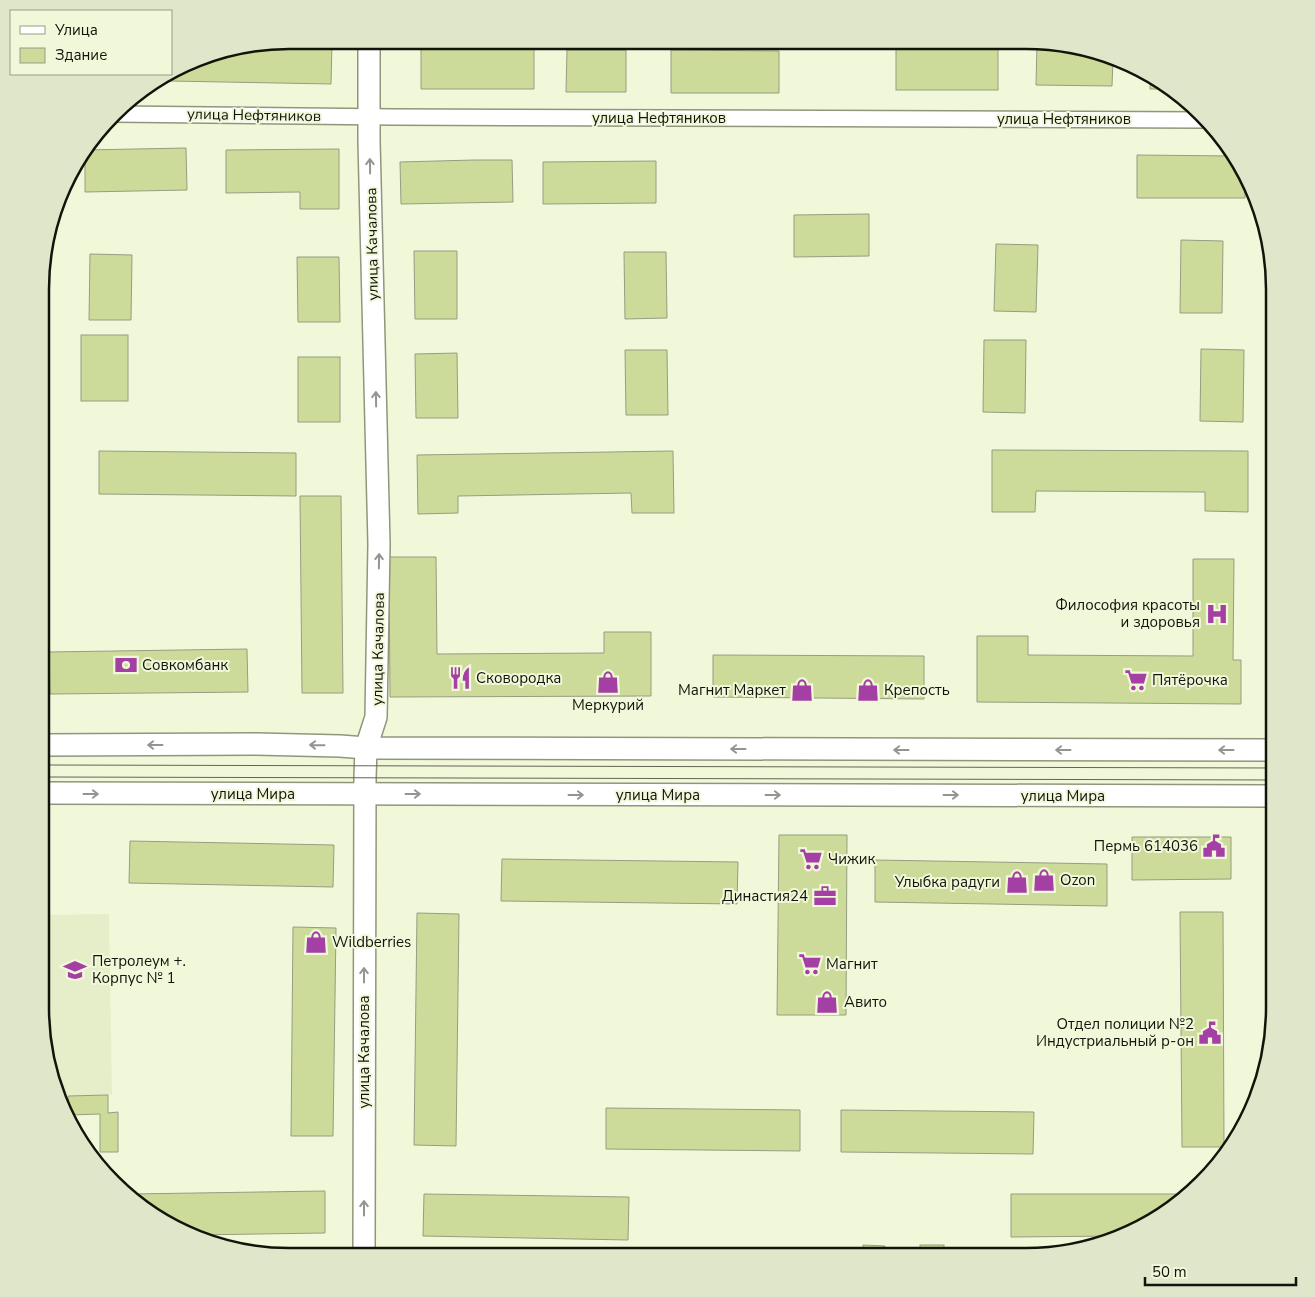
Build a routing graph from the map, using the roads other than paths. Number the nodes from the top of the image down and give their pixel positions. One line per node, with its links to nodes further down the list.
1 (369, 49): 3 (main road, улица Качалова)
2 (124, 114): 3 (street, улица Нефтяников)
3 (369, 116): 4 (street, улица Нефтяников); 6 (main road, улица Качалова, one-way to 3)
4 (1197, 120)
5 (49, 745): 6 (main road, one-way to 5)
6 (366, 748): 7 (main road, one-way to 6); 9 (main road, улица Качалова)
7 (1266, 750)
8 (49, 794): 9 (main road, улица Мира, one-way to 9)
9 (364, 794): 10 (main road, улица Мира, one-way to 10); 11 (main road, улица Качалова, one-way to 9)
10 (1266, 796)
11 (364, 1248)

